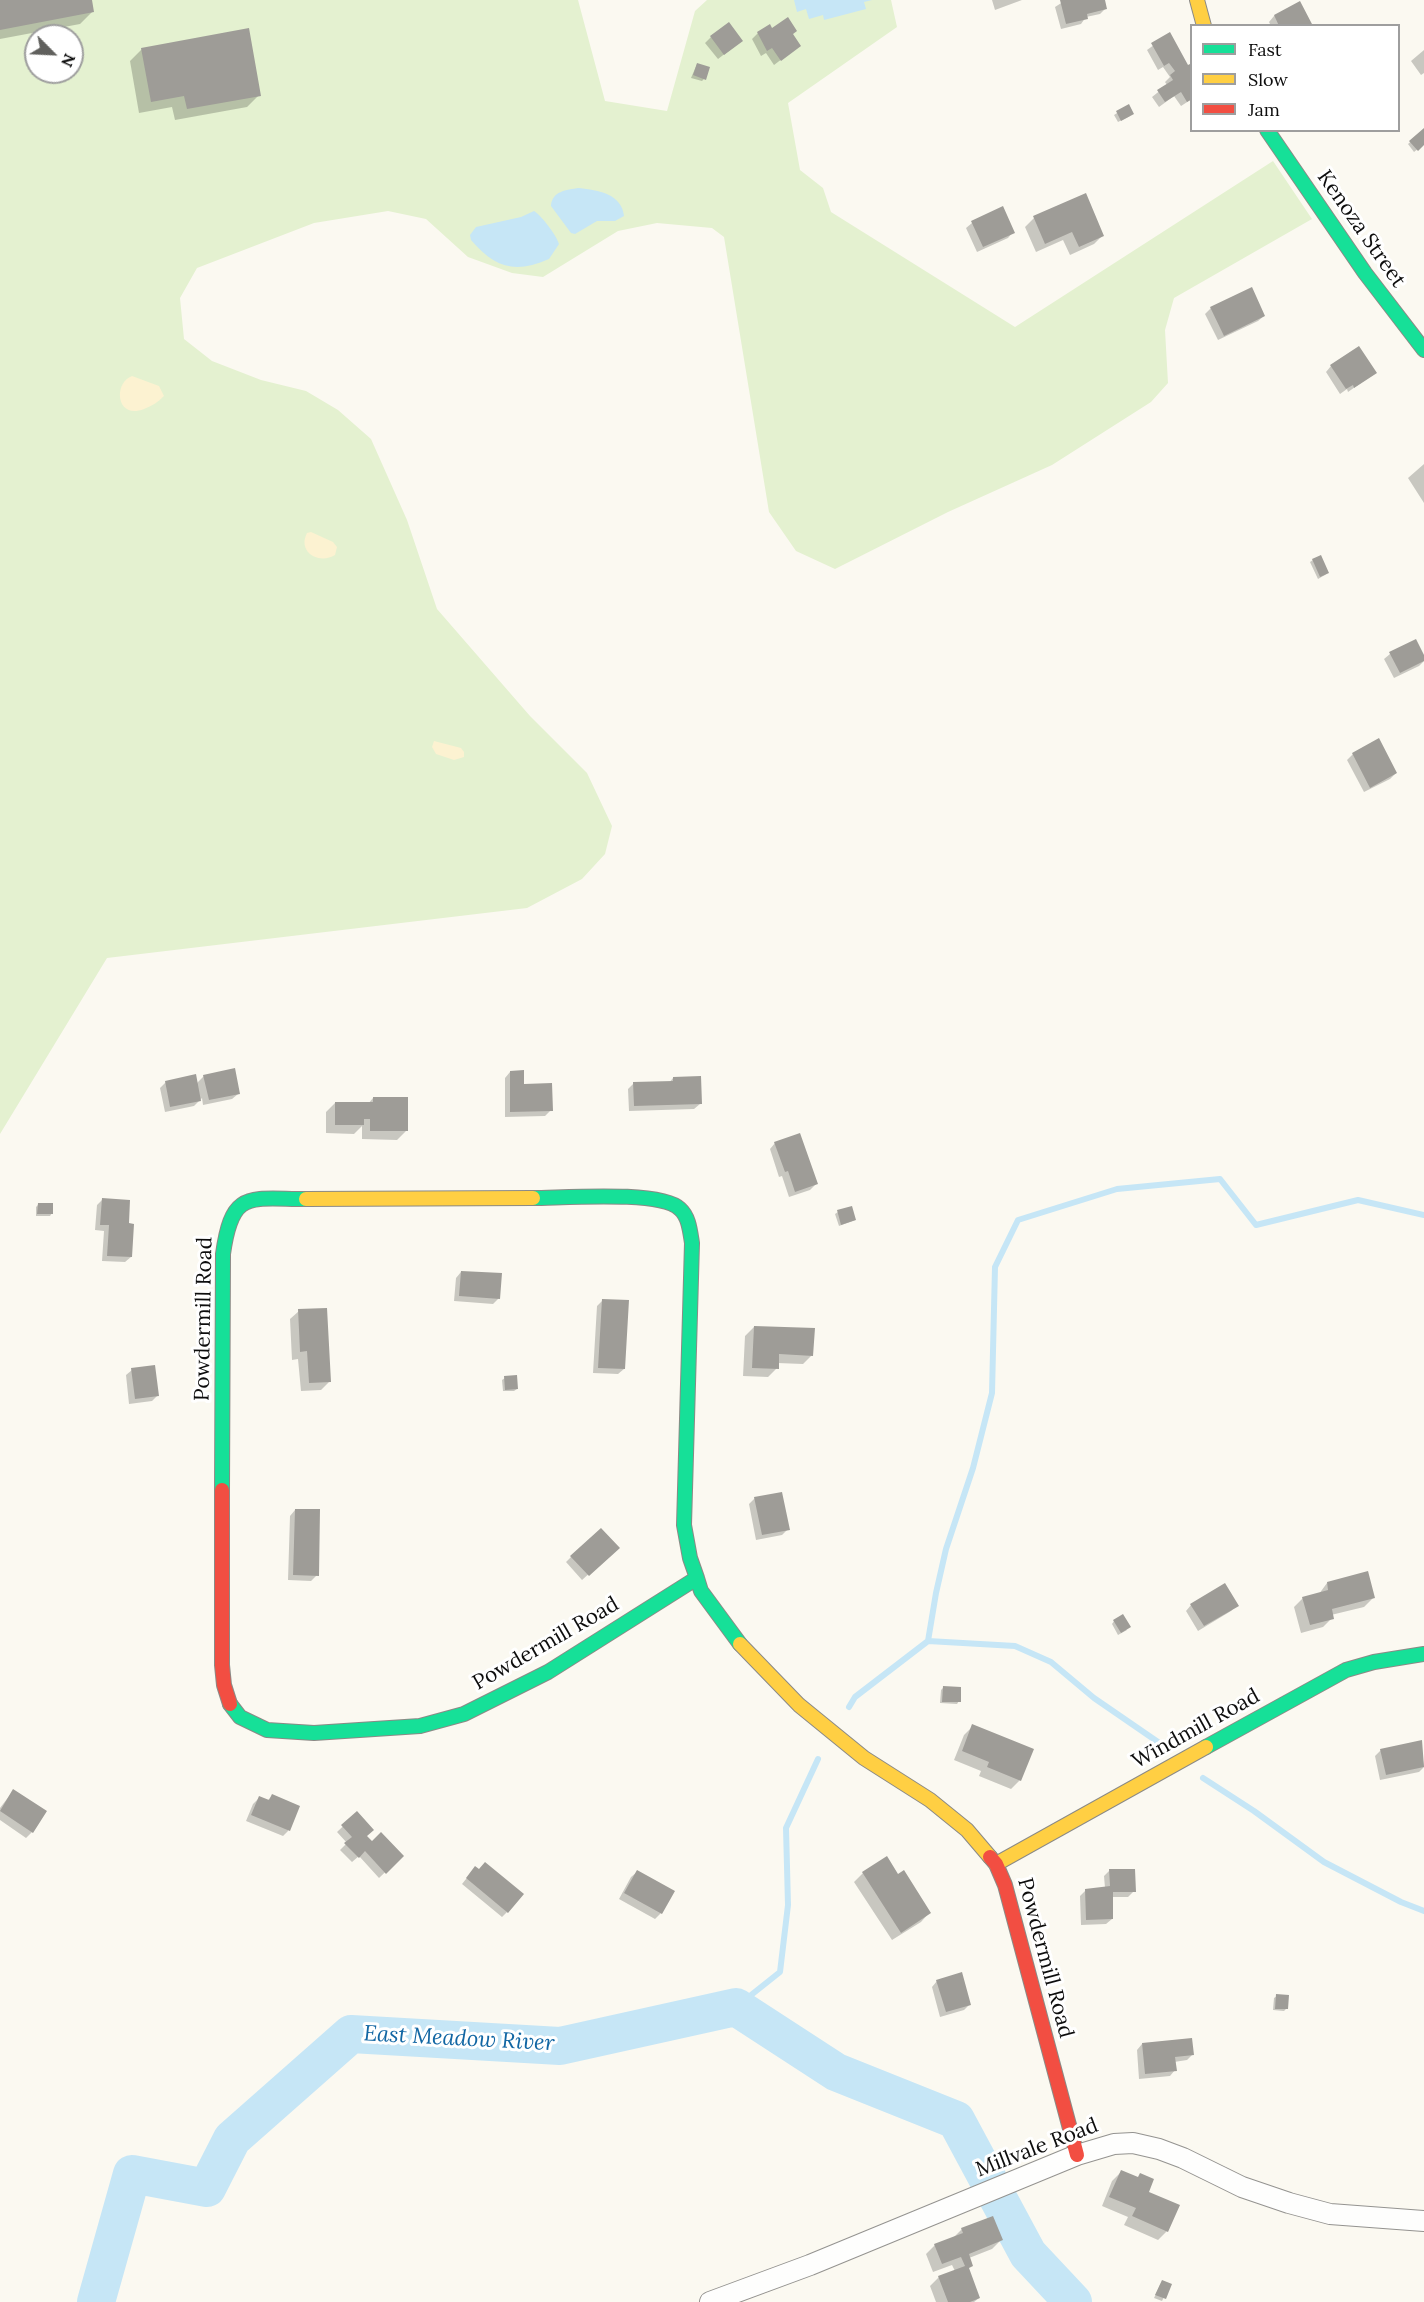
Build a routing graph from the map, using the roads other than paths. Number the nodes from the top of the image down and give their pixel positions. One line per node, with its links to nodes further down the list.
1 (1197, 0): 2 (street)
2 (1203, 24)
3 (1267, 132): 4 (street, Kenoza Street)
4 (1424, 350)
5 (697, 1578): 5 (street, Powdermill Road); 7 (street, Powdermill Road)
6 (1424, 1654): 7 (street, Windmill Road)
7 (996, 1864): 8 (street, Powdermill Road)
8 (1077, 2155): 9 (street, Millvale Road); 10 (street, Millvale Road)
9 (1424, 2221)
10 (710, 2302)

